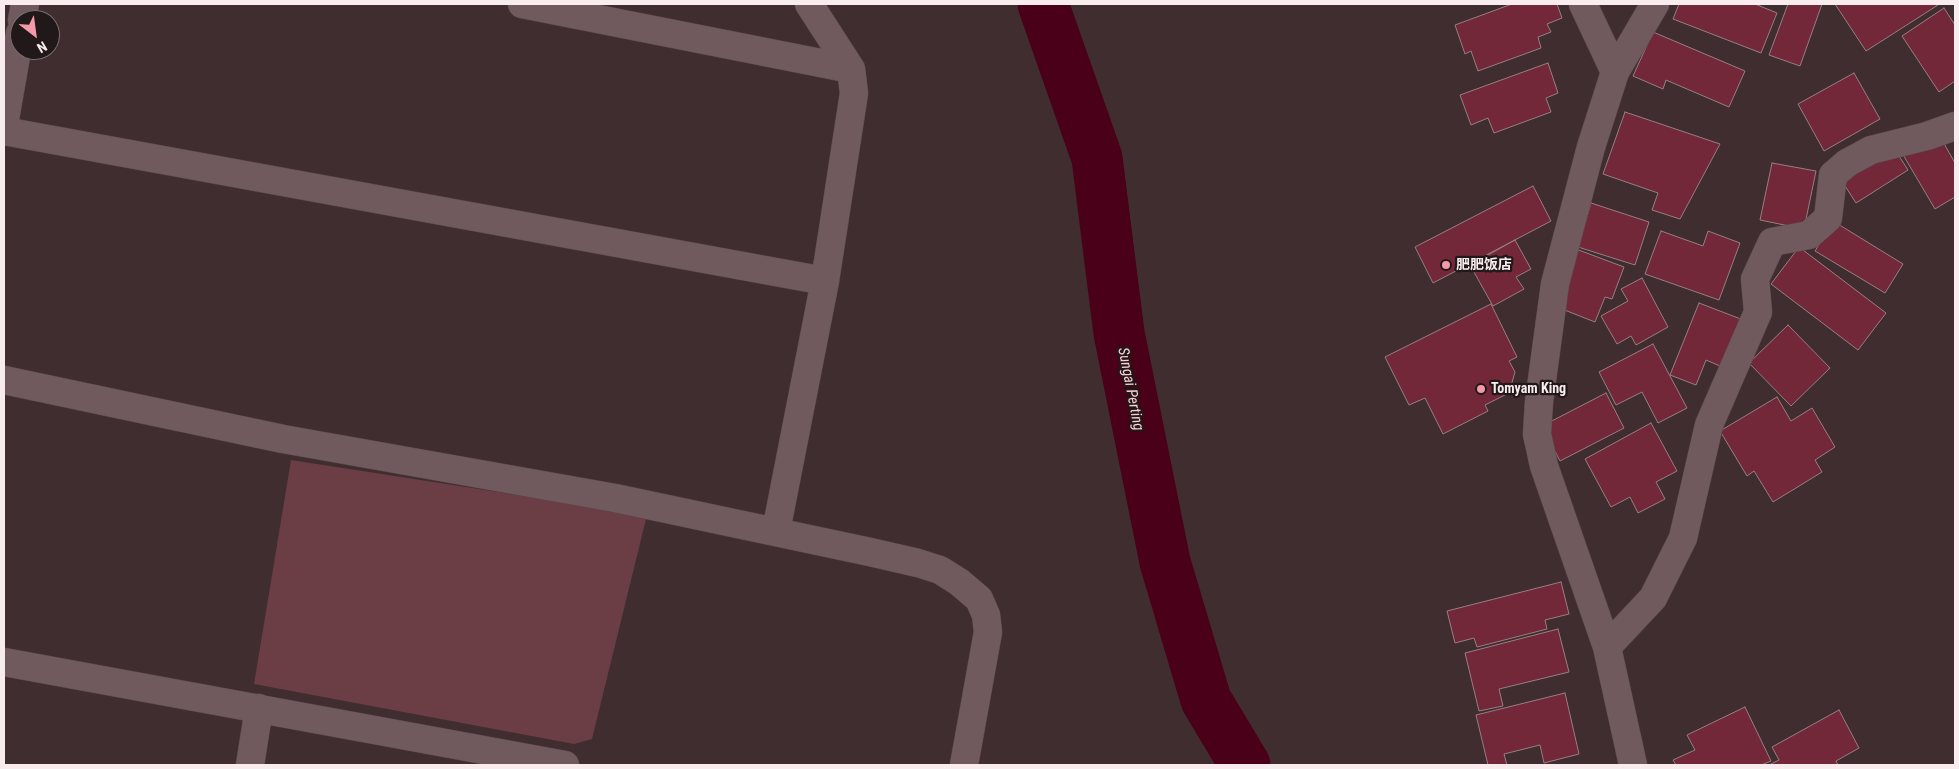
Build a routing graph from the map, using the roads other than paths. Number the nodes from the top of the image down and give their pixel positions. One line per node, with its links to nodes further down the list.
1 (522, 4): 6 (street)
2 (809, 4): 6 (street)
3 (1583, 4): 7 (street)
4 (1655, 4): 7 (street)
5 (15, 60): 8 (street)
6 (851, 69): 11 (street)
7 (1615, 72): 14 (street)
8 (4, 125)
9 (1955, 126): 14 (street)
10 (4, 131): 11 (street)
11 (825, 281): 13 (street)
12 (4, 380): 13 (street)
13 (776, 532): 19 (street)
14 (1606, 647): 20 (street)
15 (4, 662): 16 (street)
16 (259, 708): 17 (street); 18 (street)
17 (250, 765)
18 (565, 765)
19 (964, 765)
20 (1633, 765)

